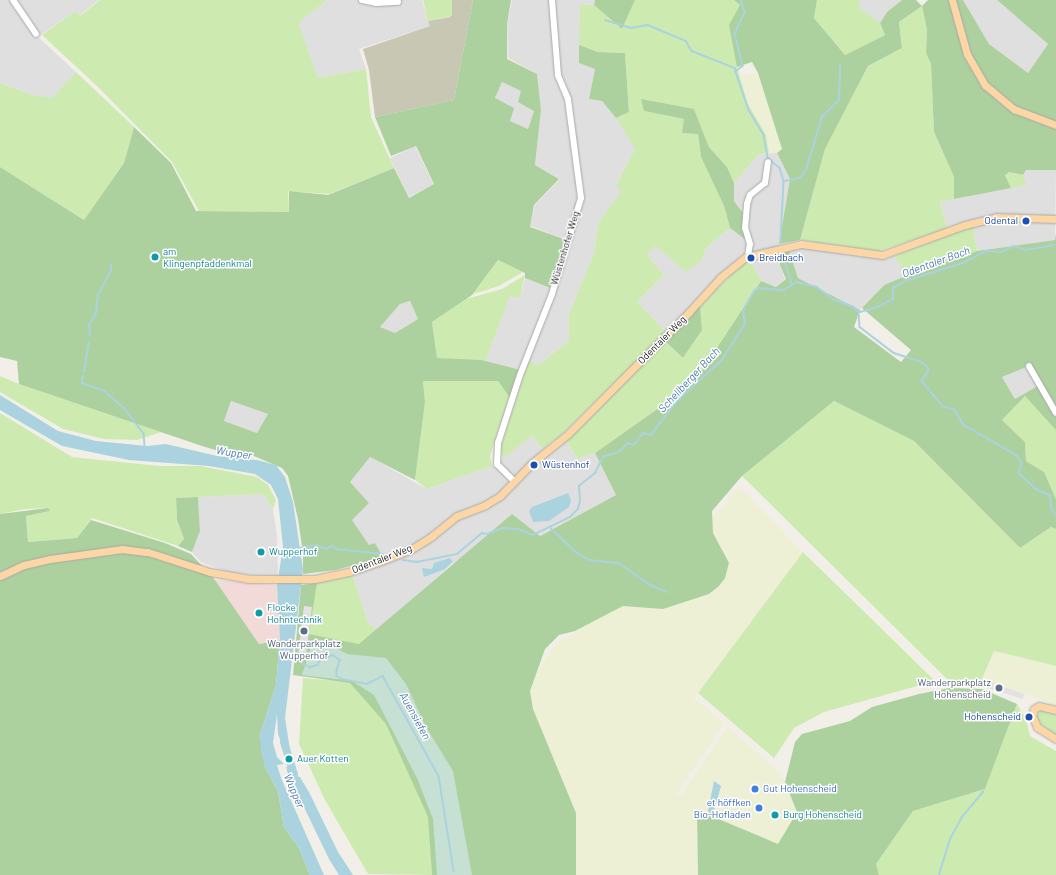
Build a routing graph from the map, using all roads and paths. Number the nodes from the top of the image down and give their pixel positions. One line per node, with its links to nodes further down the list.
1 (13, 0): 6 (street)
2 (362, 0): 5 (street)
3 (552, 0): 13 (street, Wüstenhofer Weg)
4 (952, 0): 7 (main road)
5 (398, 2)
6 (36, 34)
7 (1056, 125)
8 (768, 162): 10 (street)
9 (1056, 219): 10 (main road, Odentaler Weg)
10 (748, 256): 13 (main road, Odentaler Weg)
11 (1029, 366): 12 (street)
12 (1056, 413)
13 (515, 482): 14 (main road, Odentaler Weg)
14 (0, 576)
15 (1056, 710): 16 (main road)
16 (1056, 739)

